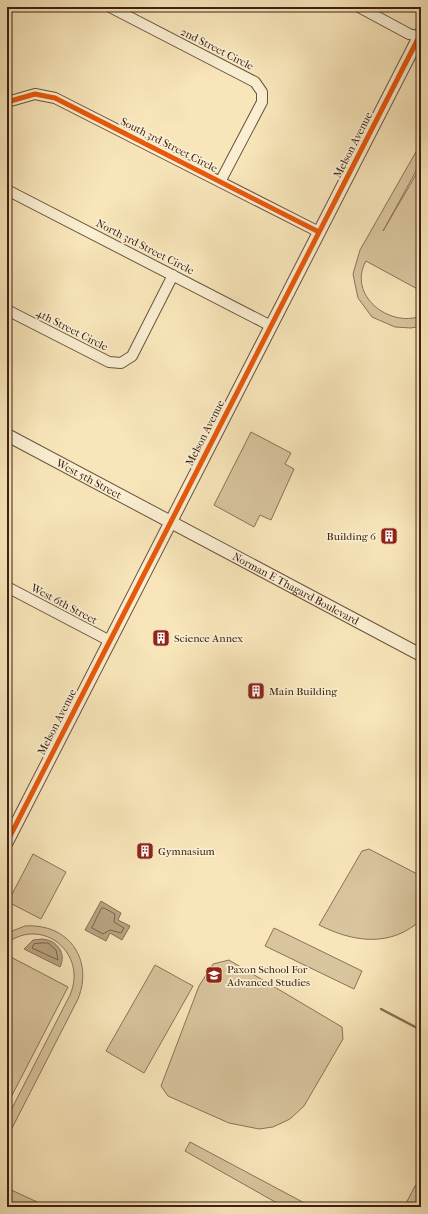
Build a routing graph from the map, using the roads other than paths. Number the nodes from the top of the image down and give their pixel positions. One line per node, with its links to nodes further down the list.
1 (110, 7): 5 (street, 2nd Street Circle)
2 (359, 7): 3 (street)
3 (420, 36): 7 (street, Melson Avenue)
4 (7, 102): 5 (street, South 3rd Street Circle)
5 (220, 182): 7 (street, South 3rd Street Circle)
6 (7, 190): 8 (street, North 3rd Street Circle)
7 (319, 232): 10 (street, Melson Avenue)
8 (173, 275): 9 (street, 4th Street Circle); 10 (street, North 3rd Street Circle)
9 (7, 310)
10 (271, 326): 12 (street, Melson Avenue)
11 (7, 435): 12 (street, West 5th Street)
12 (171, 522): 14 (street, Melson Avenue); 15 (street, Norman E Thagard Boulevard)
13 (7, 588): 14 (street, West 6th Street)
14 (110, 642): 16 (street, Melson Avenue)
15 (421, 655)
16 (7, 842)

